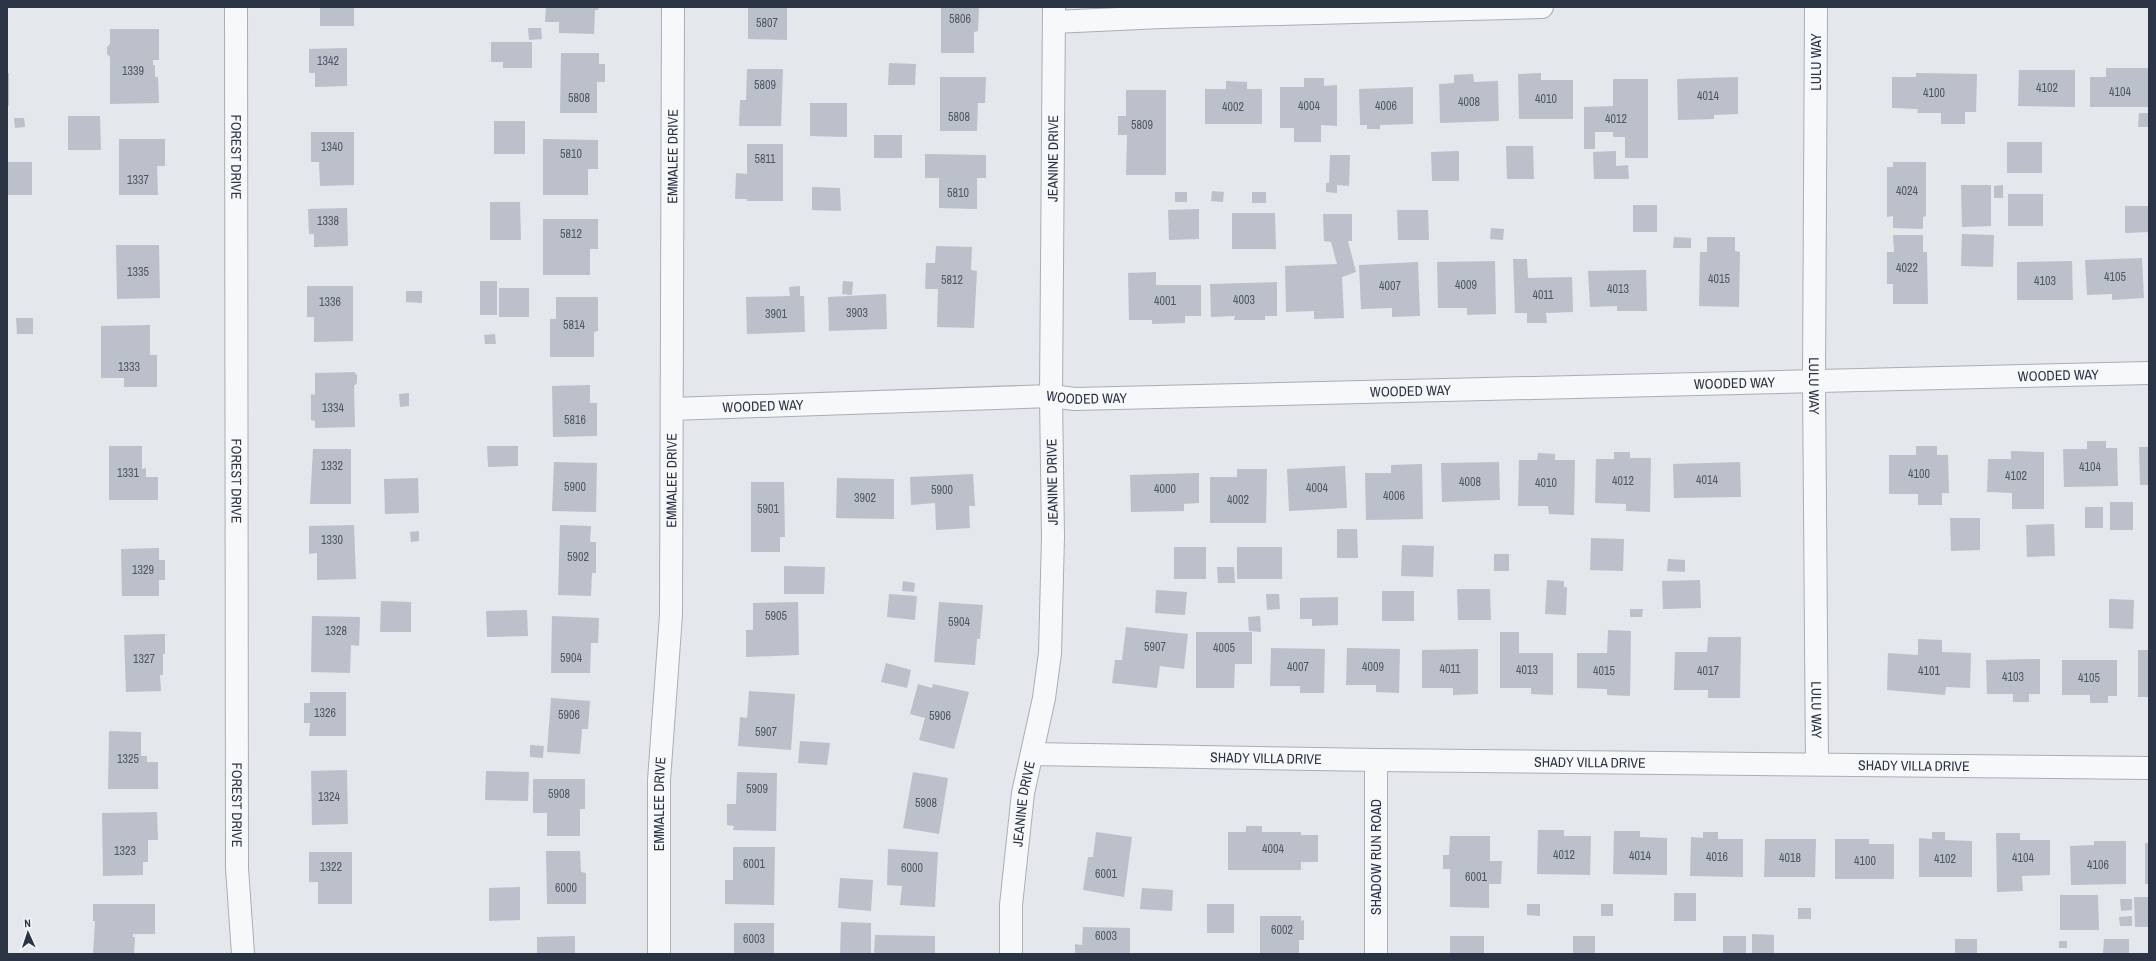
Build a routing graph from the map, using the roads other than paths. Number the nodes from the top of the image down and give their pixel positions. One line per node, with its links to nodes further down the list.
1 (236, 7): 14 (street, FOREST DRIVE)
2 (673, 7): 9 (street, EMMALEE DRIVE)
3 (1542, 7): 5 (street)
4 (1816, 7): 7 (street, LULU WAY)
5 (1054, 15): 8 (street, JEANINE DRIVE)
6 (2149, 373): 7 (street, WOODED WAY)
7 (1814, 380): 8 (street, WOODED WAY); 12 (street, LULU WAY)
8 (1051, 396): 9 (street, WOODED WAY); 10 (street, JEANINE DRIVE)
9 (672, 409): 15 (street, EMMALEE DRIVE)
10 (1032, 754): 11 (street, SHADY VILLA DRIVE); 16 (street, JEANINE DRIVE)
11 (1376, 760): 12 (street, SHADY VILLA DRIVE); 17 (street, SHADOW RUN ROAD)
12 (1817, 764): 13 (street, SHADY VILLA DRIVE)
13 (2149, 768)
14 (243, 954)
15 (659, 954)
16 (1011, 954)
17 (1376, 954)

